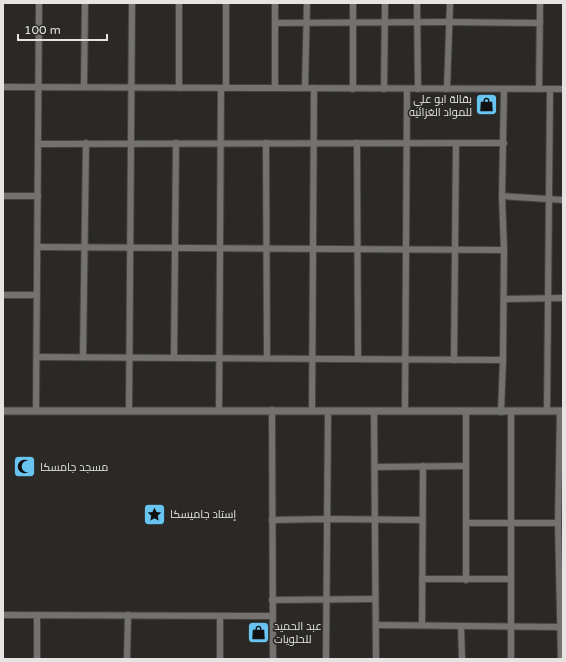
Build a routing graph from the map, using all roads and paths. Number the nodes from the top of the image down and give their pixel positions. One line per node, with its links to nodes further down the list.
1 (39, 3): 21 (street)
2 (85, 3): 22 (street)
3 (132, 3): 23 (street)
4 (179, 3): 24 (street)
5 (226, 3): 25 (street)
6 (275, 3): 15 (street)
7 (308, 3): 18 (street)
8 (353, 3): 19 (street)
9 (385, 3): 16 (street)
10 (417, 3): 13 (street)
11 (450, 3): 14 (street)
12 (540, 3): 17 (street)
13 (417, 22): 14 (street); 16 (street); 32 (street)
14 (449, 22): 17 (street); 33 (street)
15 (275, 23): 18 (street); 26 (street)
16 (385, 23): 19 (street); 30 (street)
17 (540, 23): 35 (street)
18 (307, 24): 19 (street); 27 (street)
19 (353, 24): 29 (street)
20 (3, 87): 21 (street)
21 (38, 87): 22 (street); 47 (street)
22 (84, 87): 23 (street)
23 (132, 88): 24 (street); 39 (street)
24 (179, 88): 25 (street)
25 (224, 88): 26 (street); 41 (street)
26 (275, 88): 27 (street)
27 (305, 88): 28 (street)
28 (314, 88): 29 (street); 43 (street)
29 (353, 88): 30 (street)
30 (384, 89): 31 (street)
31 (407, 89): 32 (street); 48 (street)
32 (418, 89): 33 (street)
33 (447, 89): 34 (street)
34 (504, 89): 35 (street); 46 (street)
35 (539, 89): 36 (street)
36 (550, 89): 37 (street); 52 (street)
37 (563, 89)
38 (86, 143): 39 (street); 47 (street); 55 (street)
39 (132, 143): 40 (street); 56 (street)
40 (176, 143): 41 (street); 57 (street)
41 (221, 143): 42 (street); 58 (street)
42 (266, 143): 43 (street); 59 (street)
43 (314, 143): 44 (street); 60 (street)
44 (357, 143): 48 (street); 61 (street)
45 (456, 143): 46 (street); 48 (street); 63 (street)
46 (504, 143): 51 (street)
47 (39, 144): 50 (street)
48 (407, 144): 62 (street)
49 (3, 196): 50 (street)
50 (38, 196): 54 (street)
51 (502, 196): 52 (street); 64 (street)
52 (550, 200): 53 (street); 67 (street)
53 (563, 200)
54 (38, 247): 55 (street); 66 (street)
55 (85, 247): 56 (street); 71 (street)
56 (131, 247): 57 (street); 73 (street)
57 (175, 247): 58 (street); 74 (street)
58 (221, 248): 59 (street); 75 (street)
59 (267, 248): 60 (street); 72 (street)
60 (313, 248): 61 (street); 76 (street)
61 (358, 249): 62 (street); 77 (street)
62 (406, 249): 63 (street); 78 (street)
63 (455, 249): 64 (street); 79 (street)
64 (504, 250): 69 (street)
65 (3, 295): 66 (street)
66 (37, 295): 70 (street)
67 (549, 298): 68 (street); 69 (street); 90 (street)
68 (563, 298)
69 (504, 299): 80 (street)
70 (37, 357): 71 (street); 86 (street)
71 (83, 357): 73 (street)
72 (267, 357): 75 (street); 76 (street)
73 (130, 358): 74 (street); 81 (street)
74 (174, 358): 75 (street)
75 (221, 358): 82 (street)
76 (312, 359): 77 (street); 84 (street)
77 (358, 359): 78 (street)
78 (406, 360): 79 (street); 89 (street)
79 (454, 360): 80 (street)
80 (504, 360): 93 (street)
81 (129, 410): 82 (street); 86 (street)
82 (220, 410): 83 (street)
83 (272, 410): 84 (street); 99 (street)
84 (312, 410): 87 (street)
85 (3, 411): 86 (street)
86 (36, 411)
87 (328, 411): 88 (street); 98 (street)
88 (374, 411): 89 (street); 97 (street)
89 (405, 411): 92 (street)
90 (547, 411): 91 (street); 94 (street)
91 (562, 411): 104 (street)
92 (466, 412): 93 (street); 96 (street)
93 (501, 412): 94 (street)
94 (511, 412): 103 (street)
95 (423, 466): 96 (street); 97 (street); 101 (street)
96 (466, 466): 102 (street)
97 (375, 467): 100 (street)
98 (328, 519): 99 (street); 100 (street); 109 (street)
99 (272, 520): 111 (street)
100 (374, 520): 101 (street); 110 (street)
101 (422, 520): 106 (street)
102 (466, 523): 103 (street); 108 (street)
103 (511, 523): 104 (street); 107 (street)
104 (558, 523): 105 (street)
105 (561, 544): 121 (street)
106 (422, 579): 108 (street); 118 (street)
107 (511, 579): 108 (street); 120 (street)
108 (466, 580)
109 (326, 599): 110 (street); 111 (street); 126 (street)
110 (375, 599): 117 (street)
111 (272, 600): 116 (street)
112 (3, 615): 113 (street)
113 (37, 616): 114 (street); 122 (street)
114 (128, 616): 115 (street); 123 (street)
115 (220, 616): 116 (street); 124 (street)
116 (273, 616): 125 (street)
117 (376, 625): 118 (street); 127 (street)
118 (422, 625): 119 (street)
119 (462, 626): 120 (street); 128 (street)
120 (511, 626): 121 (street); 129 (street)
121 (561, 627): 130 (street)
122 (37, 659)
123 (127, 659)
124 (220, 659)
125 (272, 659)
126 (326, 659)
127 (376, 659)
128 (462, 659)
129 (511, 659)
130 (561, 659)

